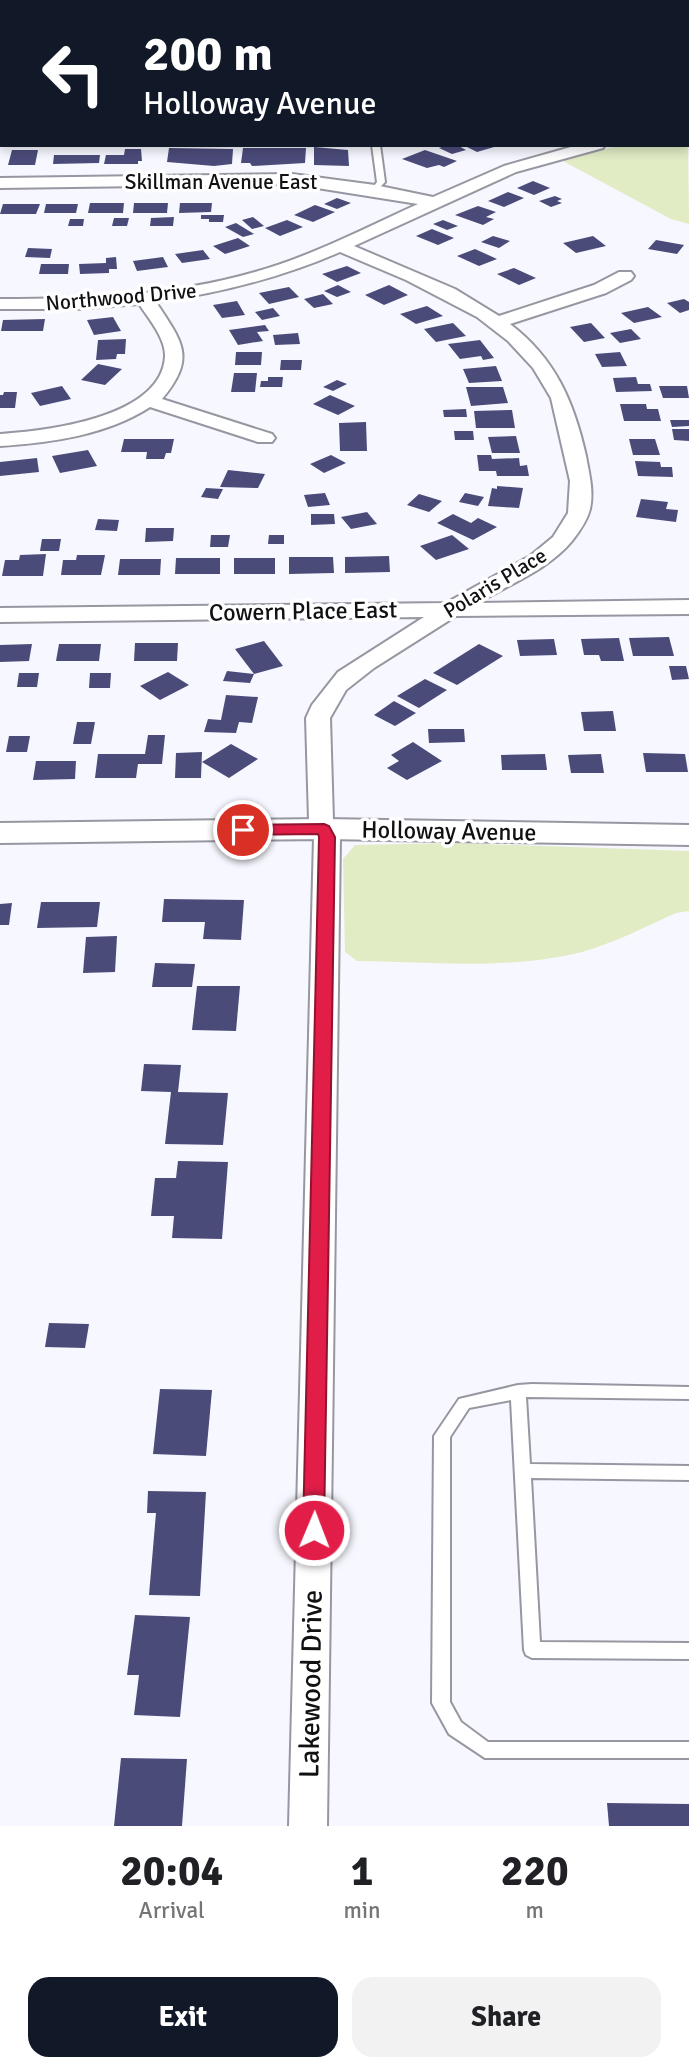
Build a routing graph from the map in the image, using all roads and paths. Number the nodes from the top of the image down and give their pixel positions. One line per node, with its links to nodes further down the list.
1 (376, 147): 4 (lane)
2 (590, 147): 5 (street)
3 (0, 183): 4 (street, Skillman Avenue East)
4 (374, 190): 5 (street, Skillman Avenue East)
5 (435, 202): 6 (street, Northwood Drive)
6 (339, 246): 8 (street, Northwood Drive); 10 (street, Polaris Place)
7 (625, 276): 10 (street)
8 (145, 299): 9 (street, Northwood Drive); 11 (street)
9 (0, 303)
10 (498, 322): 15 (street, Polaris Place)
11 (147, 400): 12 (street); 13 (street)
12 (265, 438)
13 (0, 440)
14 (689, 607): 15 (street, Cowern Place East)
15 (450, 610): 16 (street, Cowern Place East); 17 (street, Polaris Place)
16 (0, 615)
17 (324, 829): 18 (street, Holloway Avenue); 19 (street, Holloway Avenue); 26 (street, Lakewood Drive)
18 (0, 833)
19 (689, 835)
20 (518, 1391): 21 (lane); 22 (lane); 25 (lane)
21 (689, 1393)
22 (523, 1471): 23 (lane); 24 (lane)
23 (689, 1473)
24 (689, 1651)
25 (689, 1751)
26 (308, 1826)

